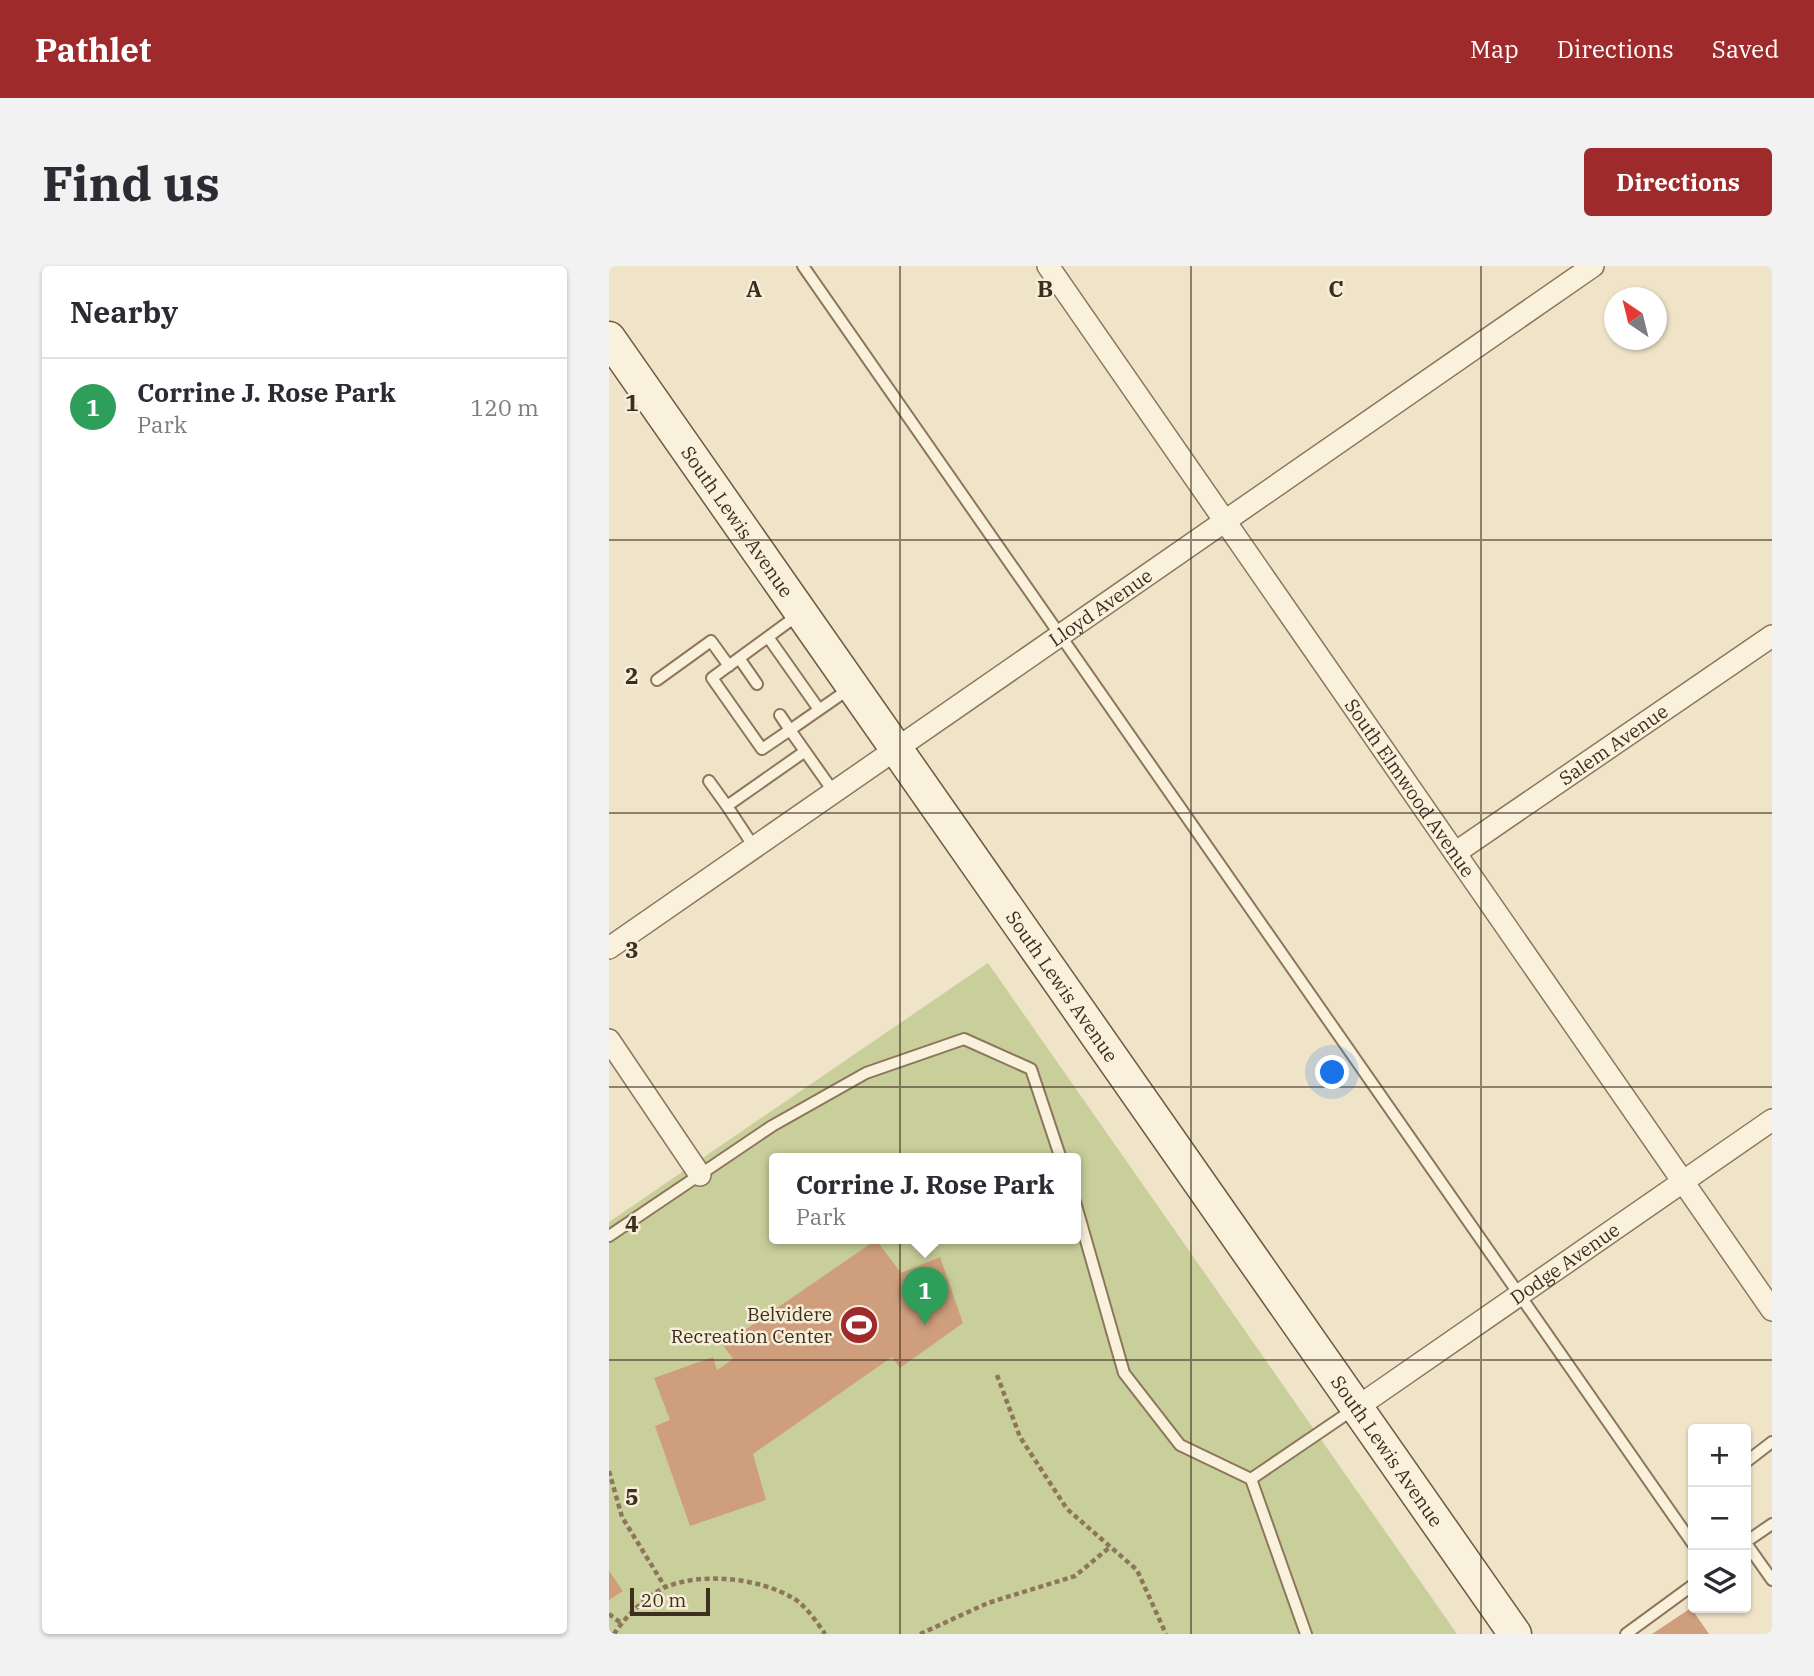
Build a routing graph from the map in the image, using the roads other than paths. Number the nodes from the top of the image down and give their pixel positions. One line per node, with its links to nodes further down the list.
1 (803, 266): 7 (lane)
2 (1048, 266): 5 (street, South Elmwood Avenue)
3 (1593, 266): 5 (street, Lloyd Avenue)
4 (609, 338): 6 (main road, South Lewis Avenue)
5 (1224, 522): 7 (street, Lloyd Avenue); 24 (street, South Elmwood Avenue)
6 (800, 613): 9 (lane); 14 (main road, South Lewis Avenue)
7 (1060, 635): 18 (street, Lloyd Avenue); 33 (lane)
8 (1772, 636): 24 (street, Salem Avenue)
9 (768, 638): 10 (lane); 15 (lane)
10 (739, 658): 11 (lane); 13 (lane)
11 (729, 666): 12 (lane); 17 (lane)
12 (657, 680)
13 (757, 684)
14 (851, 687): 15 (lane); 18 (main road, South Lewis Avenue)
15 (818, 708): 17 (lane)
16 (779, 715): 17 (lane)
17 (790, 730): 19 (lane)
18 (894, 749): 21 (street, Lloyd Avenue); 35 (main road, South Lewis Avenue)
19 (804, 752): 21 (lane); 22 (lane)
20 (709, 781): 22 (lane)
21 (833, 791): 23 (street, Lloyd Avenue)
22 (727, 806): 23 (lane)
23 (754, 847): 25 (street, Lloyd Avenue)
24 (1455, 853): 30 (street, South Elmwood Avenue)
25 (609, 948)
26 (609, 1040): 29 (street)
27 (1772, 1120): 30 (street, Dodge Avenue)
28 (1059, 1153): 29 (lane)
29 (700, 1175): 32 (lane)
30 (1683, 1182): 33 (street, Dodge Avenue); 34 (street, South Elmwood Avenue)
31 (1081, 1219): 38 (lane)
32 (609, 1236)
33 (1520, 1295): 35 (street, Dodge Avenue); 40 (lane)
34 (1772, 1310)
35 (1356, 1408): 38 (lane); 46 (main road, South Lewis Avenue)
36 (1772, 1442): 37 (lane)
37 (1751, 1458)
38 (1251, 1479): 45 (lane)
39 (1772, 1524): 41 (lane)
40 (1688, 1537)
41 (1751, 1539)
42 (1751, 1549): 43 (lane)
43 (1772, 1580)
44 (1688, 1589): 47 (lane)
45 (1306, 1634)
46 (1515, 1634)
47 (1626, 1634)

